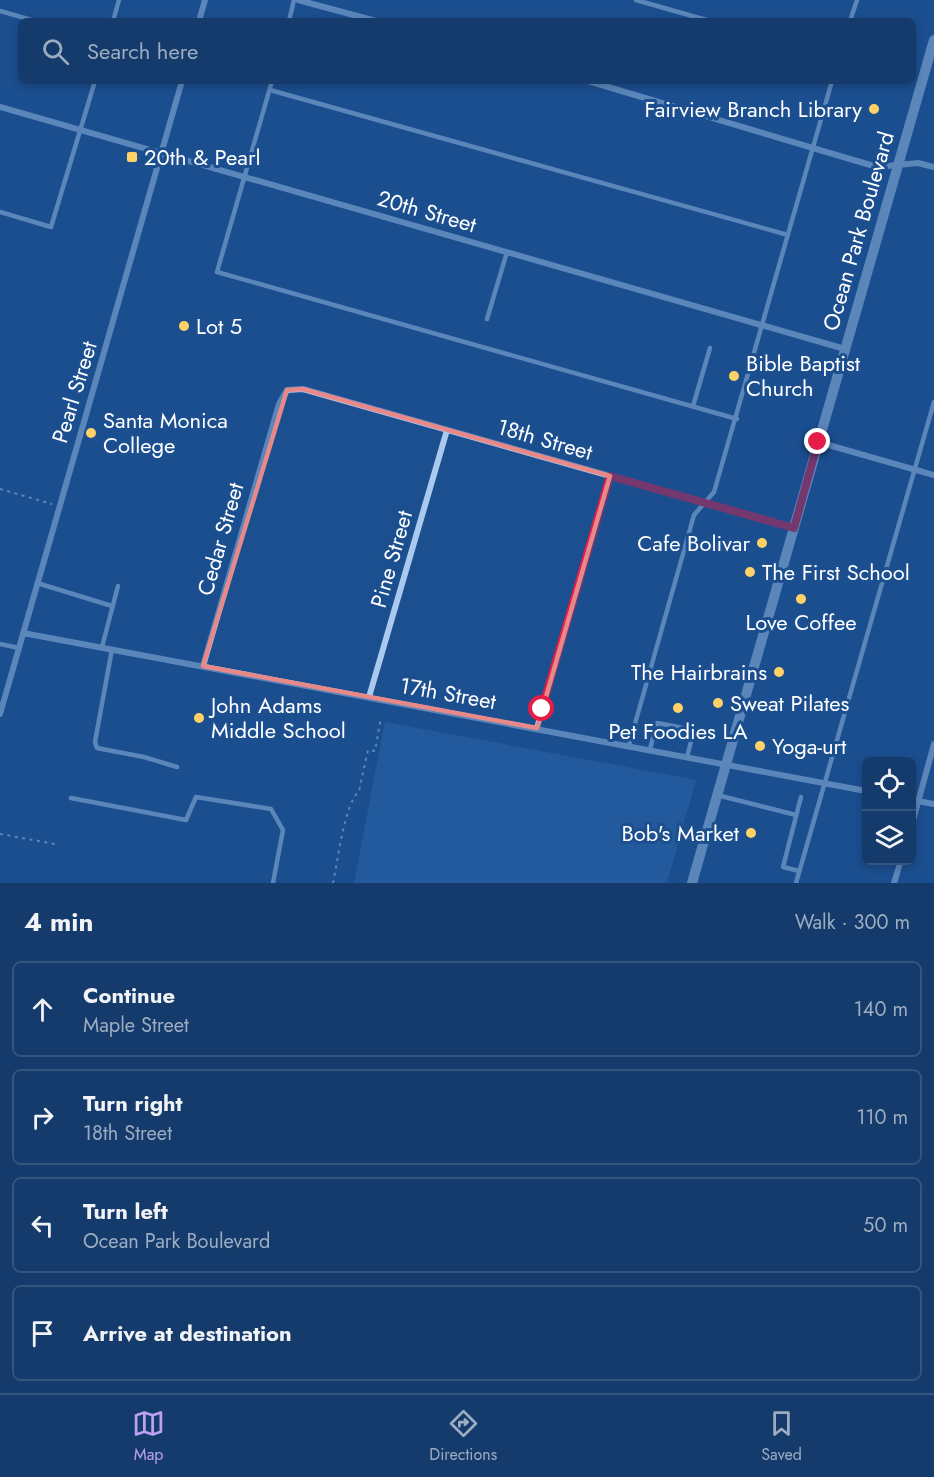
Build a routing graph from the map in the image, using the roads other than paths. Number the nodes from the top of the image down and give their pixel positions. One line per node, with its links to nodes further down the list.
1 (119, 0): 8 (lane)
2 (205, 0): 9 (street)
3 (296, 0): 10 (lane); 11 (street)
4 (636, 0): 12 (lane)
5 (856, 0): 13 (lane)
6 (0, 11): 7 (lane)
7 (24, 18)
8 (114, 18)
9 (200, 18)
10 (290, 18)
11 (365, 18)
12 (699, 18)
13 (851, 18)
14 (934, 40): 25 (street, Ocean Park Boulevard)
15 (94, 84): 22 (lane)
16 (181, 84): 24 (street, Pearl Street)
17 (271, 84): 20 (lane)
18 (598, 84): 23 (street)
19 (831, 84): 23 (lane)
20 (270, 90): 27 (lane); 29 (lane)
21 (0, 108): 22 (street, 20th Street)
22 (80, 130): 24 (street, 20th Street); 28 (lane)
23 (813, 147): 25 (street); 29 (lane)
24 (161, 153): 27 (street, 20th Street); 46 (street, Pearl Street)
25 (896, 165): 26 (street); 34 (street, Ocean Park Boulevard)
26 (934, 167)
27 (244, 177): 30 (street, 20th Street); 37 (lane)
28 (0, 212)
29 (788, 235): 32 (lane)
30 (507, 252): 31 (lane); 32 (street, 20th Street)
31 (487, 319)
32 (762, 326): 34 (street, 20th Street); 38 (lane)
33 (710, 348): 37 (lane)
34 (845, 349): 40 (street, Ocean Park Boulevard)
35 (287, 390): 39 (street, 18th Street); 54 (street, Cedar Street)
36 (934, 402): 41 (lane)
37 (693, 406): 38 (lane)
38 (737, 419): 44 (lane)
39 (447, 430): 42 (street, 18th Street); 55 (street, Pine Street)
40 (818, 442): 41 (street); 45 (street, Ocean Park Boulevard)
41 (914, 470): 43 (street); 64 (lane)
42 (610, 476): 44 (street, 18th Street); 57 (street)
43 (934, 476)
44 (704, 503): 45 (street, 18th Street); 59 (lane)
45 (794, 528): 62 (street, Ocean Park Boulevard)
46 (37, 583): 48 (lane); 49 (street, Pearl Street)
47 (118, 586): 48 (lane)
48 (112, 606): 51 (lane)
49 (23, 633): 51 (street, 17th Street); 52 (street, Pearl Street)
50 (0, 644): 52 (lane)
51 (102, 647): 53 (street, 17th Street)
52 (19, 648): 56 (street, Pearl Street)
53 (112, 649): 54 (street, 17th Street); 63 (lane)
54 (203, 666): 55 (street, 17th Street)
55 (369, 697): 57 (street, 17th Street)
56 (0, 714)
57 (537, 728): 59 (street, 17th Street)
58 (934, 744): 68 (street)
59 (629, 745): 60 (street, 17th Street)
60 (650, 749): 61 (street, 17th Street); 61 (lane)
61 (687, 757): 62 (street, 17th Street)
62 (726, 764): 64 (street, 17th Street); 66 (street, Ocean Park Boulevard)
63 (177, 767)
64 (824, 783): 65 (street, 17th Street); 74 (lane)
65 (862, 790)
66 (717, 795): 72 (lane); 76 (street, Ocean Park Boulevard)
67 (801, 797): 72 (lane)
68 (916, 797)
69 (71, 798): 75 (lane)
70 (916, 800): 71 (street)
71 (934, 804)
72 (796, 815): 74 (lane)
73 (900, 865): 78 (street)
74 (799, 871): 77 (lane)
75 (273, 883)
76 (692, 883)
77 (796, 883)
78 (894, 883)

